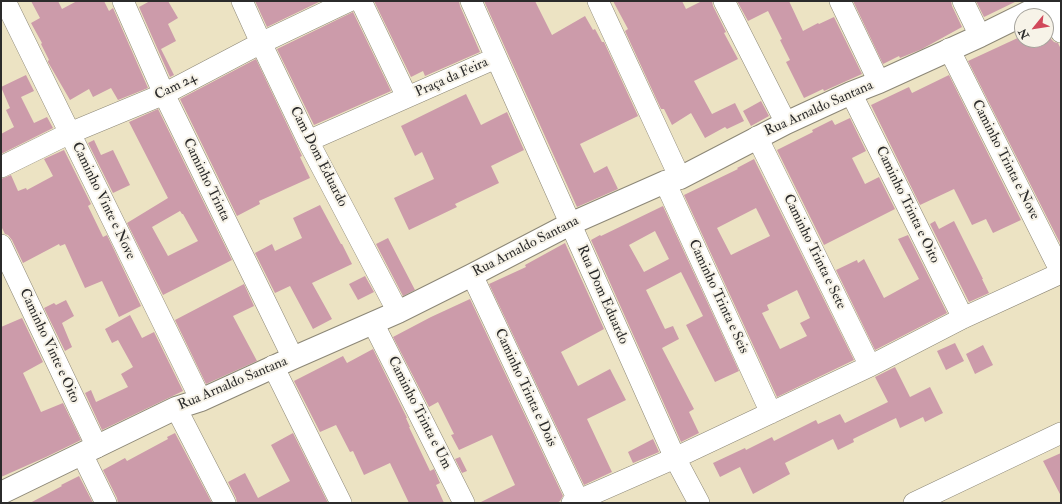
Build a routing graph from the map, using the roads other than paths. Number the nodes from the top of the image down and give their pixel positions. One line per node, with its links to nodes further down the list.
1 (6, 1): 22 (street, Caminho Vinte e Nove)
2 (123, 1): 19 (street, Caminho Trinta)
3 (242, 1): 14 (street, Cam Dom Eduardo)
4 (349, 1): 14 (street, Cam 24)
5 (362, 1): 20 (street)
6 (471, 1): 16 (street, Rua Dom Eduardo)
7 (598, 1): 26 (street, Caminho Trinta e Seis)
8 (724, 1): 21 (street)
9 (840, 1): 17 (street)
10 (963, 1): 13 (street)
11 (1049, 2): 12 (street); 13 (street, Rua Arnaldo Santana)
12 (1061, 32)
13 (980, 36): 15 (street, Rua Arnaldo Santana)
14 (261, 43): 19 (street, Cam 24); 24 (street, Cam Dom Eduardo)
15 (949, 49): 17 (street, Rua Arnaldo Santana); 29 (street, Caminho Trinta e Nove)
16 (496, 58): 20 (street, Praça da Feira); 27 (street, Rua Dom Eduardo)
17 (879, 82): 18 (street, Rua Arnaldo Santana)
18 (851, 92): 21 (street, Rua Arnaldo Santana); 32 (street, Caminho Trinta e Oito)
19 (164, 94): 22 (street, Cam 24); 34 (street, Caminho Trinta)
20 (407, 97): 24 (street, Praça da Feira)
21 (786, 123): 23 (street, Rua Arnaldo Santana)
22 (70, 133): 25 (street, Cam 24); 37 (street, Caminho Vinte e Nove)
23 (757, 137): 26 (street, Rua Arnaldo Santana); 36 (street, Caminho Trinta e Sete)
24 (308, 141): 31 (street, Cam Dom Eduardo)
25 (1, 167)
26 (672, 180): 27 (street, Rua Arnaldo Santana); 39 (street, Caminho Trinta e Seis)
27 (570, 224): 30 (street, Rua Arnaldo Santana); 42 (street, Rua Dom Eduardo)
28 (1, 245): 41 (street, Caminho Vinte e Oito)
29 (1061, 273): 32 (street)
30 (472, 275): 31 (street, Rua Arnaldo Santana); 44 (street, Caminho Trinta e Dois)
31 (398, 312): 33 (street, Rua Arnaldo Santana)
32 (963, 318): 36 (street)
33 (374, 323): 34 (street, Rua Arnaldo Santana); 48 (street, Caminho Trinta e Um)
34 (293, 358): 35 (street, Rua Arnaldo Santana)
35 (273, 366): 37 (street, Rua Arnaldo Santana); 47 (street)
36 (870, 366): 39 (street)
37 (201, 400): 38 (street, Rua Arnaldo Santana)
38 (176, 408): 41 (street, Rua Arnaldo Santana); 46 (street)
39 (772, 413): 42 (street)
40 (1061, 433): 50 (street)
41 (90, 450): 43 (street, Rua Arnaldo Santana); 45 (street, Caminho Vinte e Oito)
42 (675, 458): 44 (street); 49 (street, Rua Dom Eduardo)
43 (3, 487)
44 (575, 502)
45 (106, 503)
46 (225, 503)
47 (341, 503)
48 (464, 503)
49 (699, 503)
50 (914, 503)

